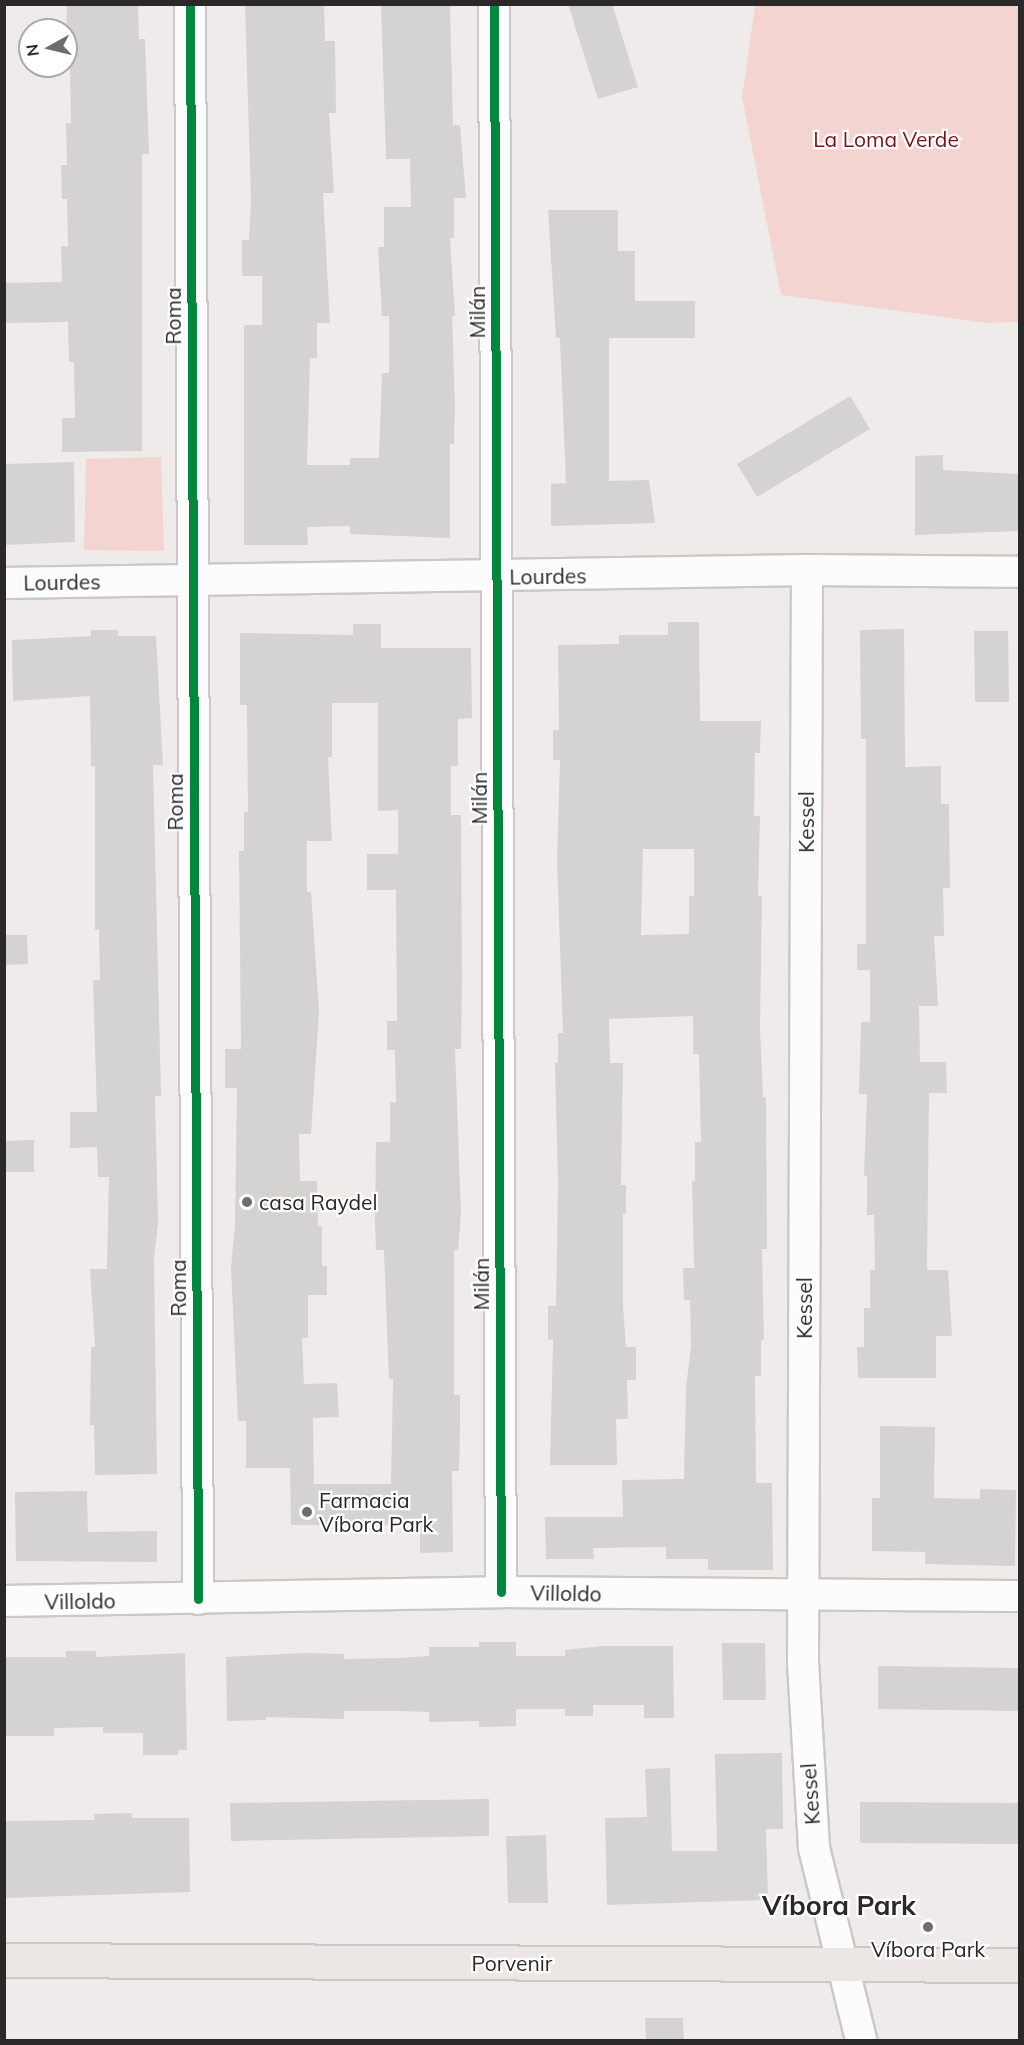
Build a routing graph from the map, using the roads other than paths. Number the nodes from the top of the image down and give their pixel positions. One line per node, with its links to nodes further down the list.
1 (190, 4): 6 (street, Roma)
2 (494, 4): 5 (street, Milán)
3 (807, 570): 4 (street, Lourdes); 5 (street, Lourdes); 9 (street, Kessel)
4 (1020, 572)
5 (496, 578): 6 (street, Lourdes); 8 (street, Milán)
6 (191, 579): 7 (street, Lourdes); 11 (street, Roma)
7 (4, 583)
8 (501, 1592): 9 (street, Villoldo); 11 (street, Villoldo)
9 (803, 1595): 10 (street, Villoldo); 14 (street, Kessel)
10 (1020, 1596)
11 (198, 1599): 12 (street, Villoldo)
12 (4, 1601)
13 (4, 1960): 14 (main road, Porvenir)
14 (841, 1963): 15 (main road, Porvenir); 16 (street, Kessel)
15 (1020, 1965)
16 (861, 2040)

